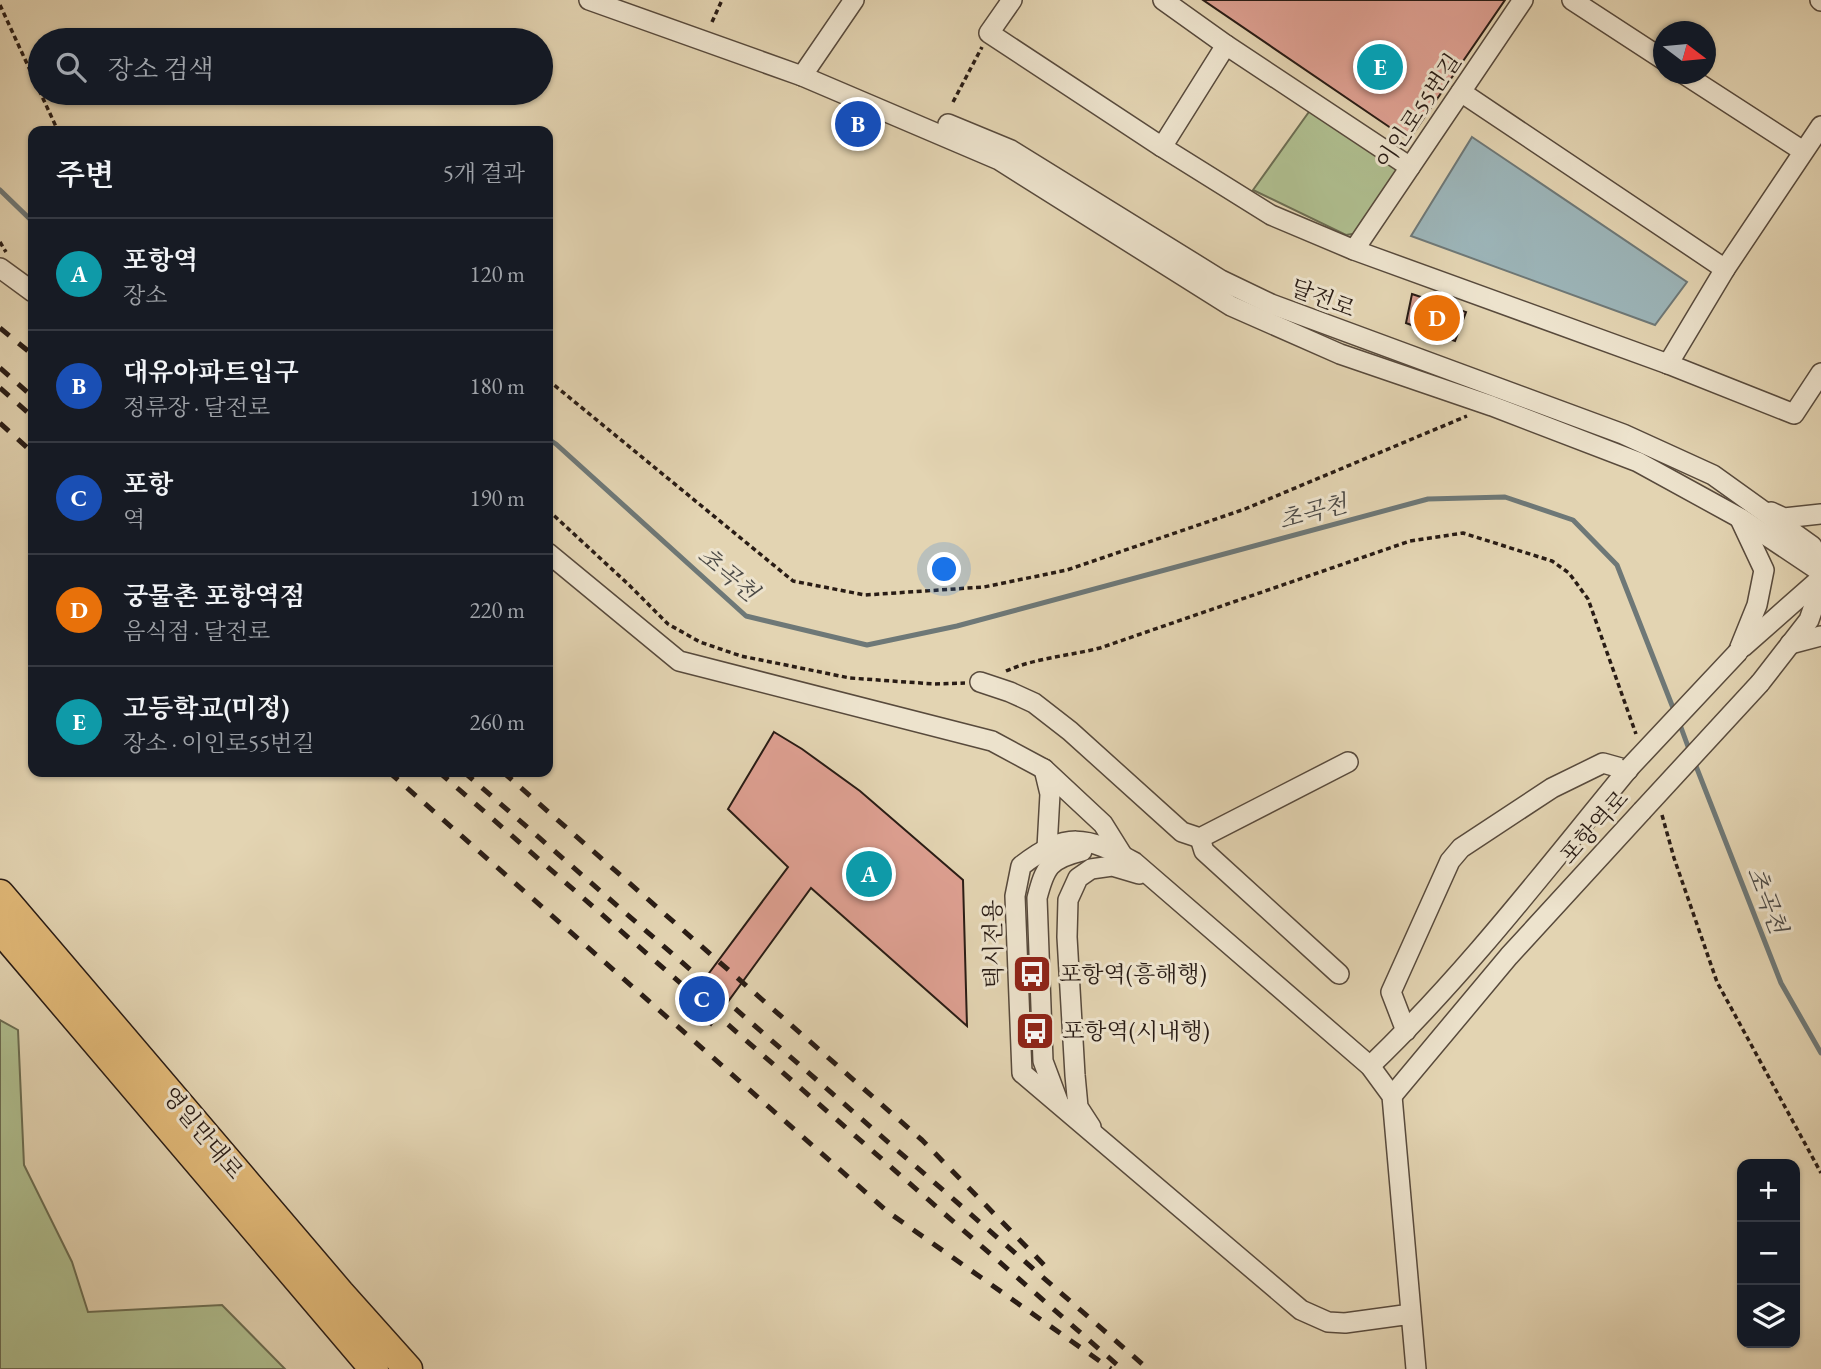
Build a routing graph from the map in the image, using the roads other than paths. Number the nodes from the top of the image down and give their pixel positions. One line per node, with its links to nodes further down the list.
1 (589, 0): 9 (street, 달전로)
2 (854, 0): 9 (street)
3 (1012, 0): 13 (street)
4 (1163, 0): 7 (street)
5 (1523, 0): 11 (street, 이인로55번길)
6 (1572, 0): 8 (street)
7 (1226, 45): 13 (street); 15 (street)
8 (1653, 53)
9 (802, 76): 22 (street, 달전로); 24 (street, 달전로)
10 (1700, 84): 14 (street)
11 (1461, 92): 15 (street, 이인로55번길); 18 (street)
12 (1821, 126): 14 (street)
13 (1162, 147): 16 (street)
14 (1803, 151): 18 (street)
15 (1410, 167): 16 (street, 이인로55번길)
16 (1353, 250): 20 (street)
17 (0, 268): 19 (street)
18 (1725, 269): 20 (street)
19 (28, 288)
20 (1668, 364): 21 (street)
21 (1821, 373)
22 (1755, 504): 23 (street); 26 (street, 달전로)
23 (1821, 514)
24 (1740, 518): 27 (street, 달전로); 32 (street)
25 (553, 557): 35 (street)
26 (1821, 566)
27 (1821, 572)
28 (1821, 578): 32 (street, 포항역로)
29 (1821, 585): 31 (street, 포항역로)
30 (1821, 636): 31 (street)
31 (1790, 644): 46 (street, 포항역로, bridge)
32 (1738, 652): 36 (street, 포항역로, bridge)
33 (980, 682): 37 (street)
34 (1348, 762): 37 (street)
35 (1044, 769): 38 (street); 39 (street)
36 (1629, 769): 44 (street, 포항역로); 44 (street)
37 (1200, 838): 43 (street)
38 (1047, 848): 39 (street, 택시전용); 47 (street, 택시전용)
39 (1119, 854): 40 (street); 47 (street)
40 (1153, 879): 45 (street); 48 (street)
41 (0, 894): 51 (highway, 영일만대로)
42 (0, 929): 50 (highway, 영일만대로)
43 (1339, 974)
44 (1406, 1031): 45 (street, 포항역로)
45 (1370, 1066): 46 (street)
46 (1392, 1096): 49 (street)
47 (1061, 1107): 48 (street, 택시전용)
48 (1097, 1136): 49 (street)
49 (1411, 1314): 52 (street)
50 (374, 1369)
51 (408, 1369)
52 (1416, 1369)

